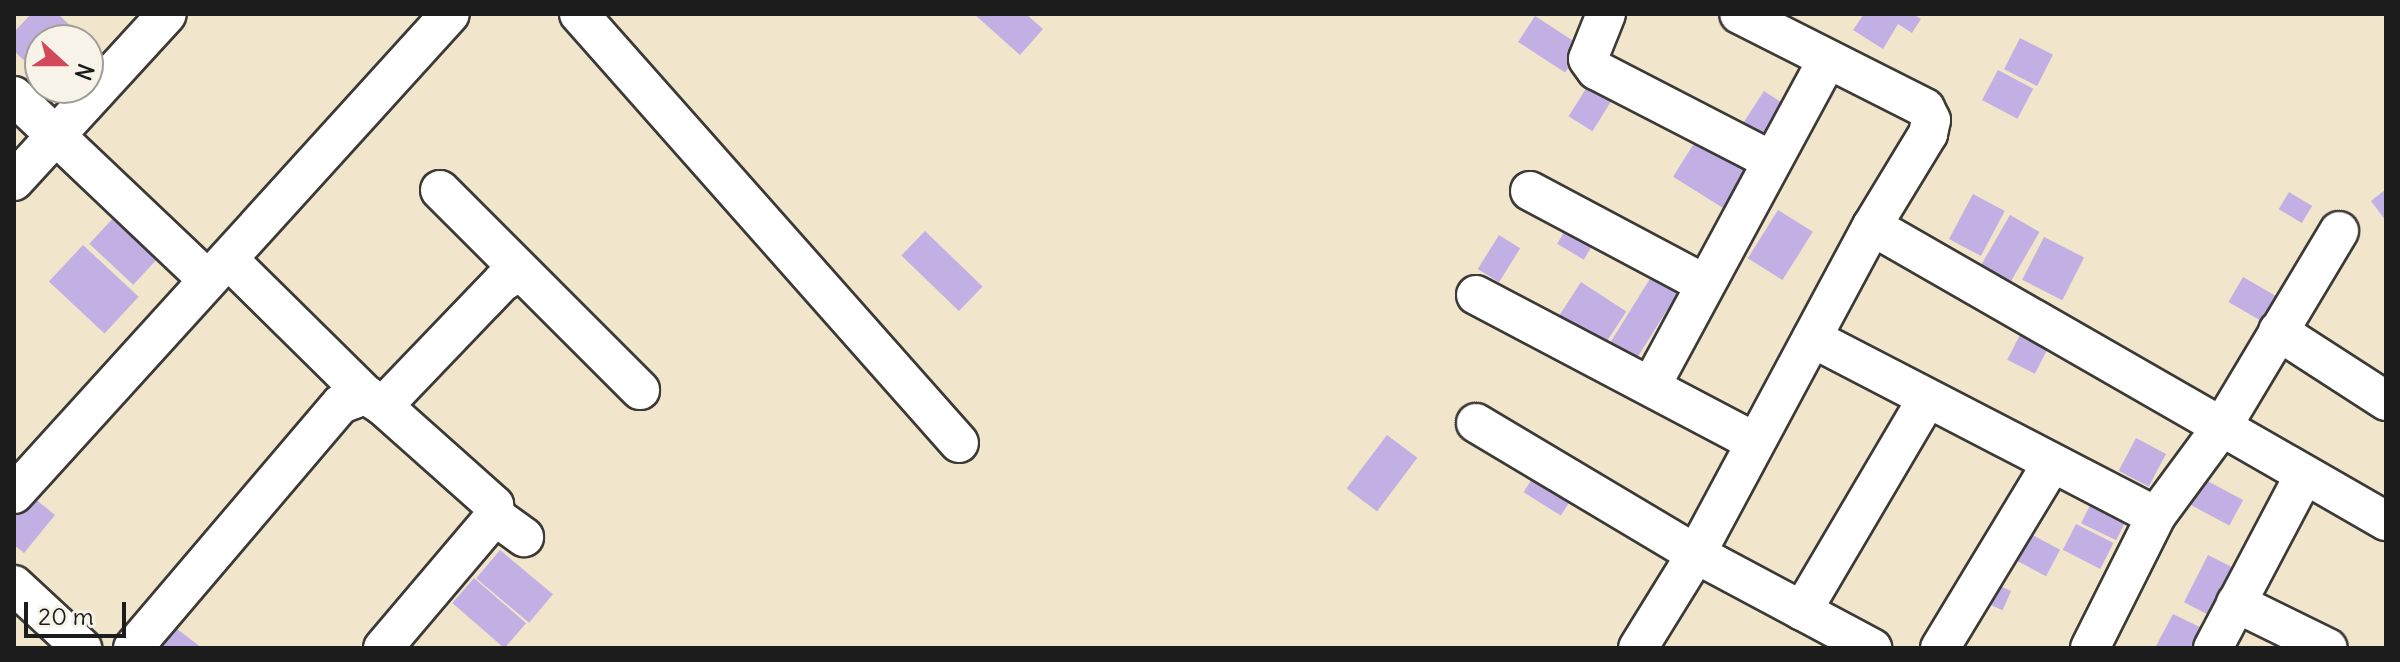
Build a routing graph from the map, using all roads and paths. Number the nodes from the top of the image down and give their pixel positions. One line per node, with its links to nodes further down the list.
1 (167, 14): 8 (street)
2 (450, 14): 15 (street)
3 (579, 14): 29 (street)
4 (1606, 14): 9 (street)
5 (1739, 14): 6 (street)
6 (1827, 60): 9 (street); 13 (street)
7 (14, 96): 8 (street)
8 (54, 135): 10 (street); 15 (street)
9 (1770, 160): 17 (street)
10 (14, 181)
11 (440, 190): 16 (street)
12 (1530, 191): 17 (street)
13 (1872, 226): 20 (street); 27 (street)
14 (2339, 231): 19 (street)
15 (218, 270): 24 (street); 32 (street)
16 (519, 272): 22 (street); 24 (street)
17 (1705, 284): 21 (street)
18 (1476, 295): 21 (street)
19 (2278, 331): 25 (street); 27 (street)
20 (1812, 338): 23 (street); 28 (street)
21 (1652, 384): 28 (street)
22 (640, 390)
23 (1927, 399): 30 (street); 38 (street)
24 (374, 401): 40 (street); 41 (street)
25 (2386, 401)
26 (1476, 423): 35 (street)
27 (2223, 425): 31 (street); 33 (street)
28 (1755, 442): 35 (street)
29 (959, 443)
30 (2051, 465): 33 (street); 44 (street)
31 (2303, 477): 34 (street); 37 (street)
32 (14, 494)
33 (2156, 516): 45 (street)
34 (2386, 521)
35 (1696, 554): 38 (street); 42 (street)
36 (14, 585): 39 (street)
37 (2236, 603): 46 (street); 47 (street)
38 (1802, 611): 43 (street)
39 (82, 648)
40 (133, 648)
41 (383, 648)
42 (1638, 648)
43 (1872, 648)
44 (1940, 648)
45 (2090, 648)
46 (2213, 648)
47 (2328, 648)

